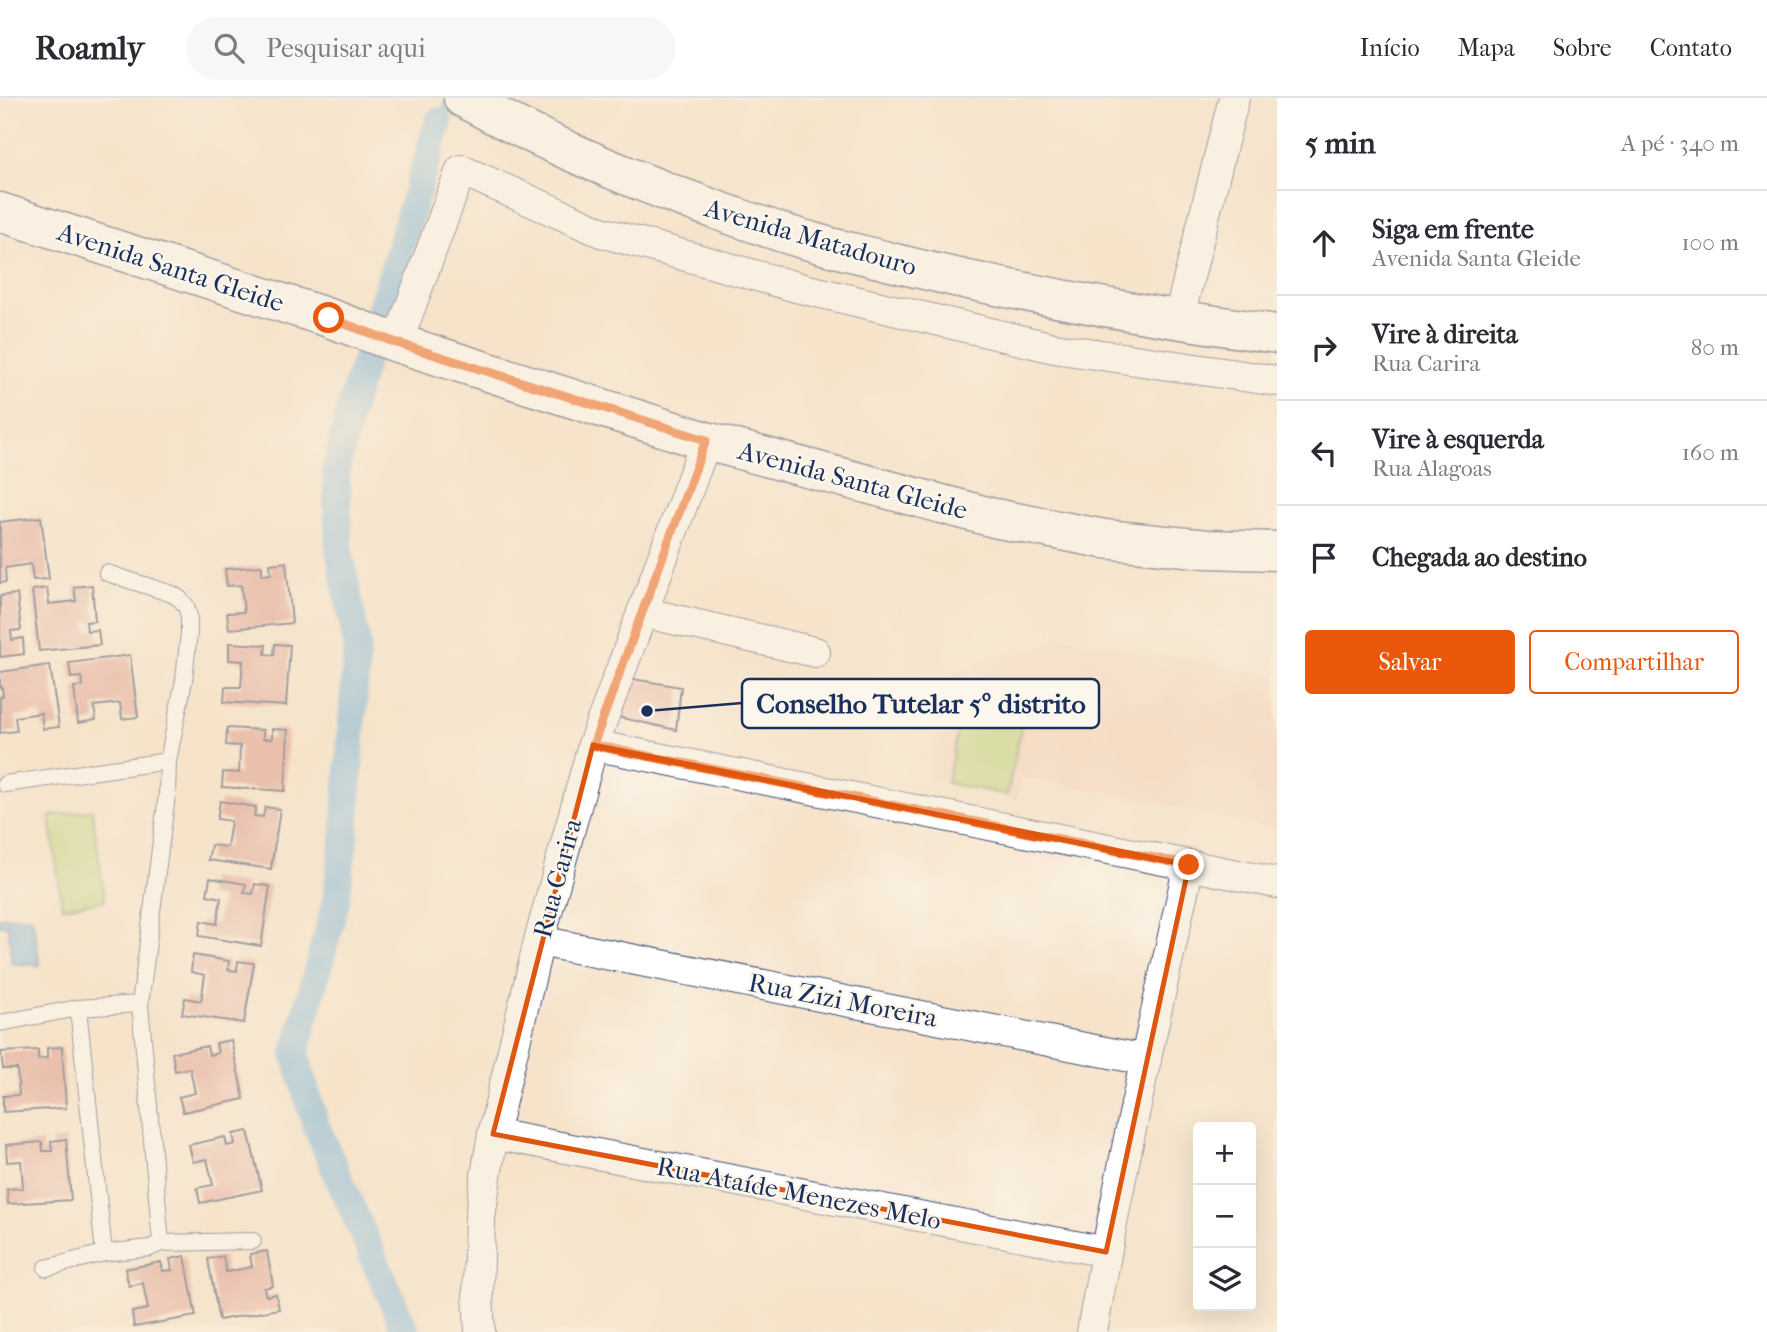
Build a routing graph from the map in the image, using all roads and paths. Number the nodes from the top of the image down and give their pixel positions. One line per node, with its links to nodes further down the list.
1 (463, 98): 4 (main road, Avenida Matadouro)
2 (1234, 98): 4 (street)
3 (0, 212): 6 (main road, Avenida Santa Gleide)
4 (1178, 321): 5 (main road, Avenida Matadouro)
5 (1277, 334)
6 (394, 342): 7 (street); 8 (main road, Avenida Santa Gleide)
7 (1277, 381)
8 (706, 440): 9 (main road, Avenida Santa Gleide); 11 (street, Rua Carira)
9 (1277, 551)
10 (107, 573): 14 (lane)
11 (642, 612): 12 (street); 13 (street, Rua Carira)
12 (815, 652)
13 (593, 745): 16 (street); 18 (street, Rua Carira)
14 (168, 761): 15 (lane); 19 (lane)
15 (5, 784)
16 (1189, 865): 17 (street); 22 (street)
17 (1277, 883)
18 (539, 941): 22 (street, Rua Zizi Moreira); 23 (street, Rua Carira)
19 (140, 1004): 20 (lane); 25 (lane)
20 (78, 1008): 21 (lane); 27 (lane)
21 (0, 1023)
22 (1146, 1059): 26 (street)
23 (493, 1134): 26 (street, Rua Ataíde Menezes Melo); 29 (street, Rua Carira)
24 (253, 1241): 25 (lane)
25 (161, 1243): 27 (lane)
26 (1106, 1252): 30 (street)
27 (104, 1253): 28 (lane)
28 (46, 1268)
29 (480, 1332)
30 (1093, 1332)

